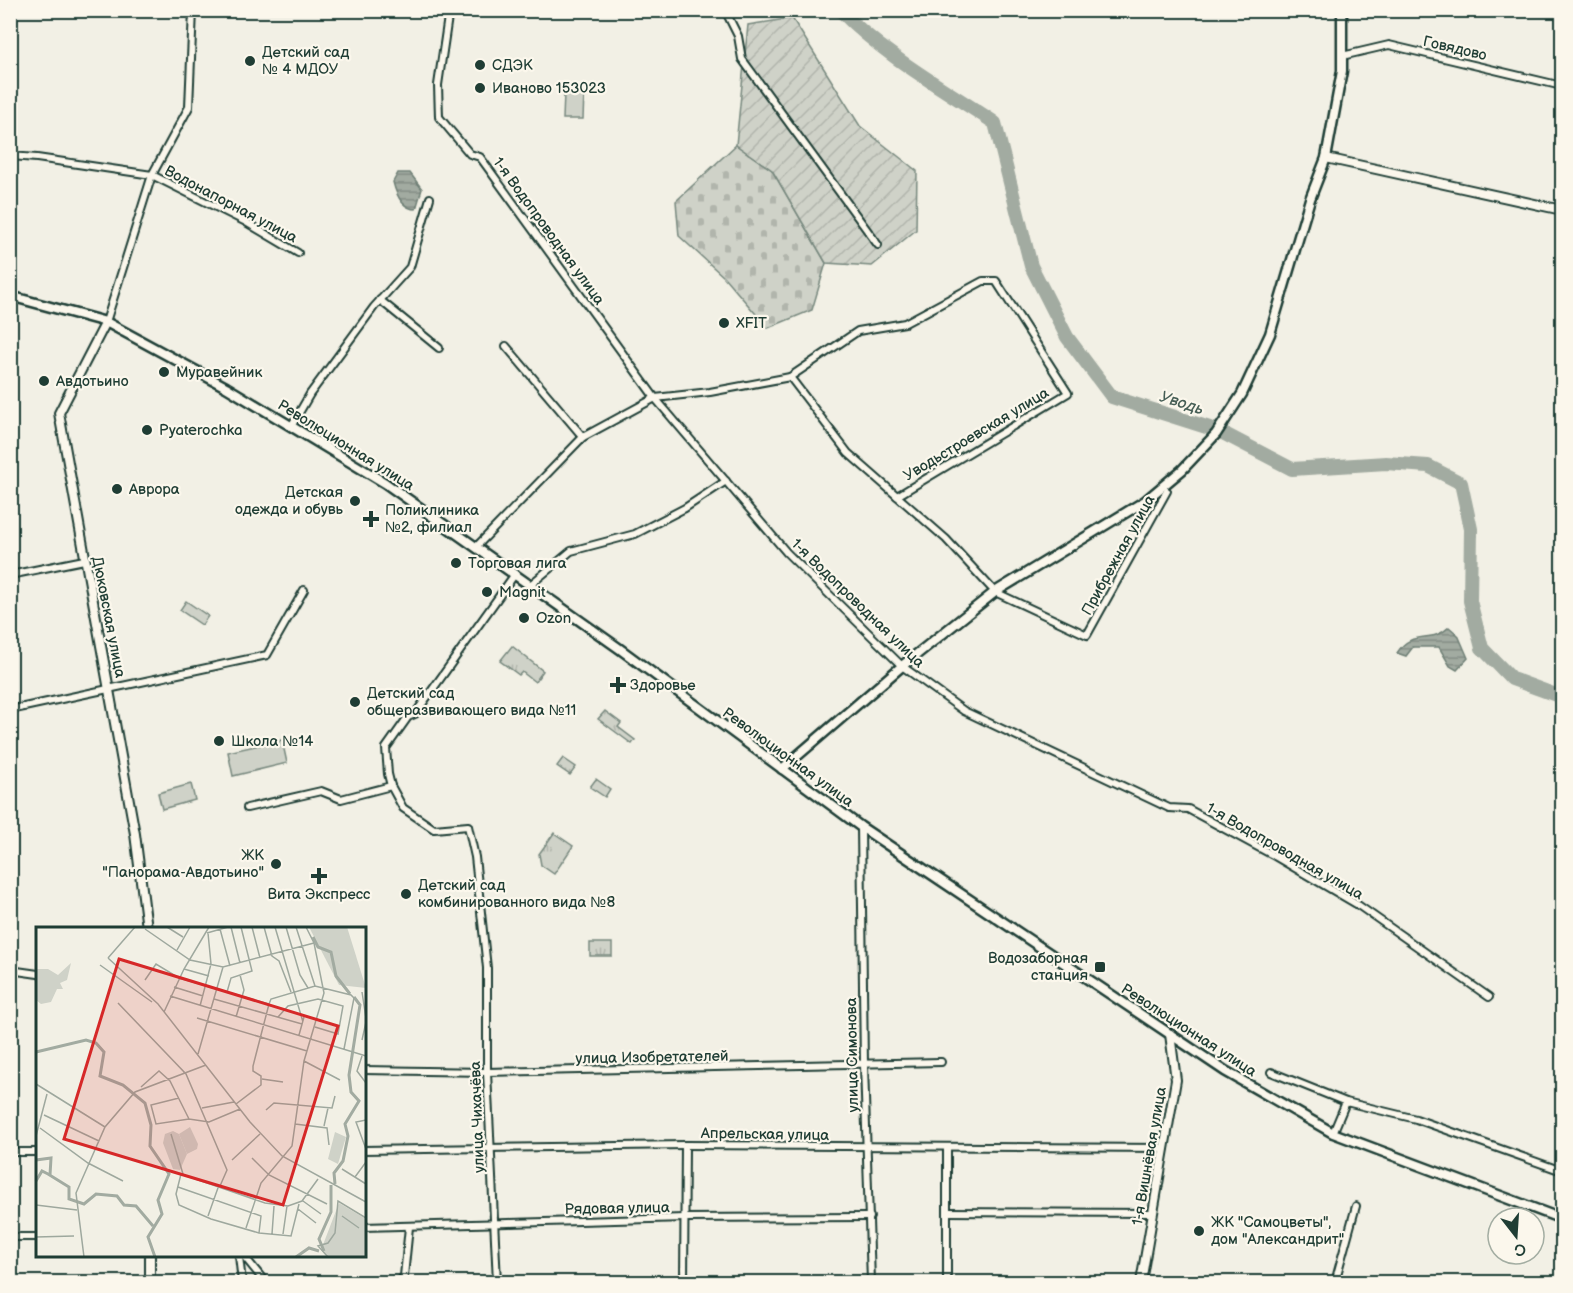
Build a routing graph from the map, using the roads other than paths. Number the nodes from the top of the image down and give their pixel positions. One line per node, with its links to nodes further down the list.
1 (193, 10): 9 (street)
2 (449, 10): 20 (street, 1-я Водопроводная улица)
3 (725, 10): 12 (street)
4 (1342, 10): 5 (main road)
5 (1342, 56): 6 (street, Говядово); 8 (main road)
6 (1563, 86)
7 (10, 156): 9 (street, Водонапорная улица)
8 (1326, 158): 11 (street); 32 (main road)
9 (152, 175): 13 (street, Водонапорная улица); 16 (street)
10 (430, 198): 15 (street)
11 (1563, 210)
12 (878, 245)
13 (298, 253)
14 (10, 296): 16 (main road, Революционная улица)
15 (380, 300): 18 (street); 21 (street)
16 (106, 322): 21 (main road, Революционная улица); 27 (street, Дюковская улица)
17 (506, 346): 22 (street)
18 (439, 348)
19 (790, 377): 20 (street); 25 (street); 25 (street, Уводьстроевская улица)
20 (655, 398): 22 (street); 23 (street, 1-я Водопроводная улица)
21 (292, 425): 26 (main road, Революционная улица)
22 (583, 437): 26 (street)
23 (726, 482): 30 (street); 33 (street, 1-я Водопроводная улица)
24 (1167, 491): 32 (street, Прибрежная улица)
25 (897, 496): 32 (street)
26 (476, 547): 28 (main road, Революционная улица)
27 (84, 560): 29 (street); 34 (street, Дюковская улица)
28 (515, 574): 30 (main road, Революционная улица); 37 (street)
29 (10, 575)
30 (530, 585): 36 (main road, Революционная улица)
31 (304, 590): 34 (street)
32 (995, 592): 33 (main road)
33 (902, 666): 36 (main road); 43 (street, 1-я Водопроводная улица)
34 (109, 689): 35 (street); 40 (street, Дюковская улица)
35 (10, 710)
36 (782, 769): 39 (main road, Революционная улица)
37 (391, 786): 38 (street); 48 (street, улица Чихачёва)
38 (247, 808)
39 (861, 827): 44 (main road, Революционная улица); 46 (street, улица Симонова)
40 (147, 927)
41 (10, 970): 42 (street)
42 (36, 974)
43 (1489, 997)
44 (1170, 1034): 51 (main road, Революционная улица); 55 (street, 1-я Вишнёвая улица)
45 (941, 1062): 46 (street, улица Изобретателей)
46 (864, 1065): 48 (street, улица Изобретателей); 54 (street, улица Симонова)
47 (366, 1070): 48 (street, улица Изобретателей)
48 (487, 1072): 56 (street, улица Чихачёва)
49 (1271, 1072): 50 (street)
50 (1346, 1102): 51 (street); 60 (street)
51 (1333, 1133): 66 (main road, Революционная улица)
52 (685, 1145): 54 (street, Апрельская улица); 56 (street, Апрельская улица); 65 (street)
53 (947, 1147): 54 (street, Апрельская улица); 55 (street, Апрельская улица); 62 (street)
54 (866, 1148): 64 (street, улица Симонова)
55 (1165, 1148): 63 (street, 1-я Вишнёвая улица)
56 (490, 1149): 57 (street, Апрельская улица); 67 (street, улица Чихачёва)
57 (366, 1150)
58 (10, 1152): 59 (street)
59 (36, 1152)
60 (1563, 1171)
61 (1356, 1206): 84 (street)
62 (947, 1212): 63 (street); 82 (street)
63 (1154, 1214): 83 (street, 1-я Вишнёвая улица)
64 (870, 1217): 65 (street, Рядовая улица); 81 (street, улица Симонова)
65 (685, 1218): 67 (street, Рядовая улица); 80 (street)
66 (1563, 1219)
67 (495, 1223): 69 (street, Рядовая улица); 79 (street, улица Чихачёва)
68 (366, 1227): 69 (street, Рядовая улица)
69 (409, 1227): 78 (street)
70 (10, 1237): 71 (street)
71 (36, 1237)
72 (150, 1257): 75 (street)
73 (239, 1257): 76 (street)
74 (245, 1257): 77 (street)
75 (150, 1282)
76 (242, 1282)
77 (265, 1282)
78 (399, 1282)
79 (497, 1282)
80 (684, 1282)
81 (871, 1282)
82 (947, 1282)
83 (1141, 1282)
84 (1335, 1282)

